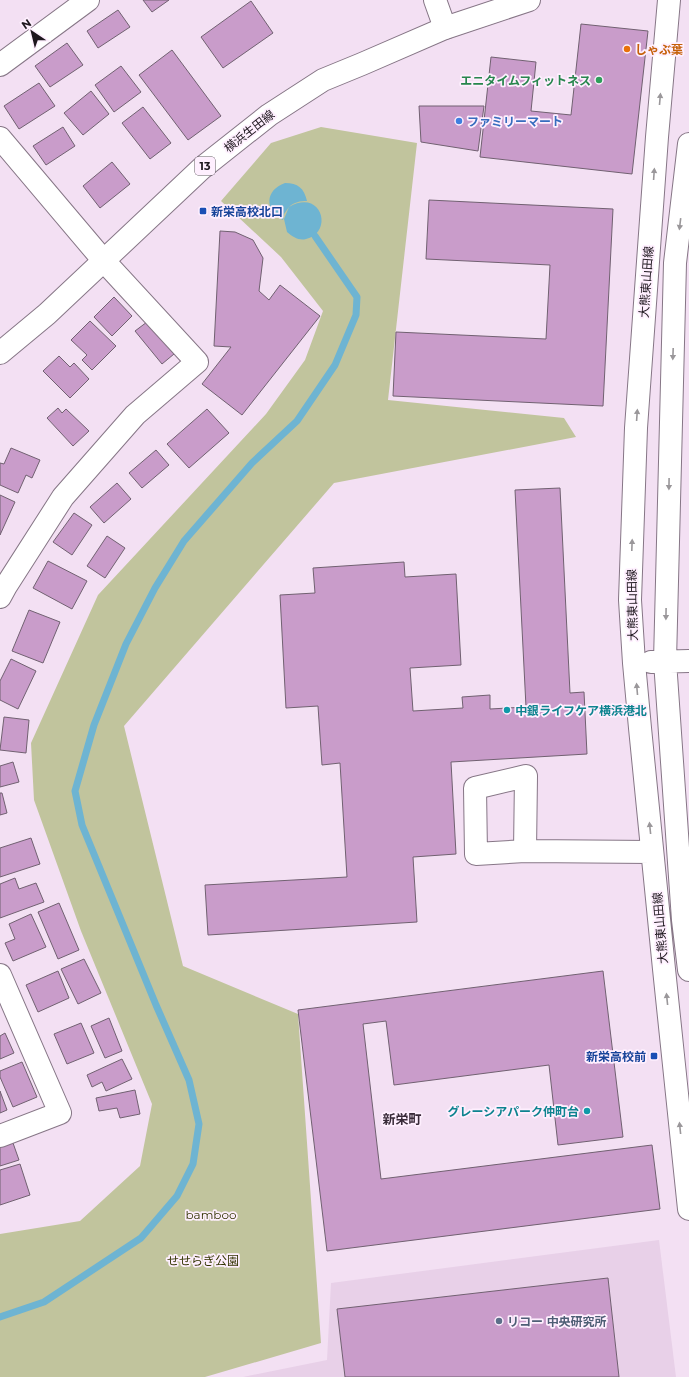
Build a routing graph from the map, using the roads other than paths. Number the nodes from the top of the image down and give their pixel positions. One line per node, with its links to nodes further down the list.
1 (88, 0): 6 (street)
2 (435, 0): 5 (street)
3 (529, 0): 5 (street, 横浜生田線 / 13)
4 (670, 0): 14 (street, 大熊東山田線, one-way to 4)
5 (445, 28): 9 (street, 横浜生田線 / 13)
6 (0, 65)
7 (0, 138): 9 (street)
8 (689, 144): 13 (street, 大熊東山田線, one-way to 13)
9 (104, 261): 10 (street, 横浜生田線 / 13); 11 (street)
10 (0, 353)
11 (0, 598)
12 (689, 660): 13 (street)
13 (665, 661): 14 (street); 17 (street, 大熊東山田線)
14 (634, 663): 16 (street, 大熊東山田線, one-way to 14)
15 (525, 851): 16 (street)
16 (652, 852): 20 (street, 大熊東山田線, one-way to 16)
17 (689, 970)
18 (0, 975): 19 (street)
19 (0, 1136)
20 (689, 1209)

